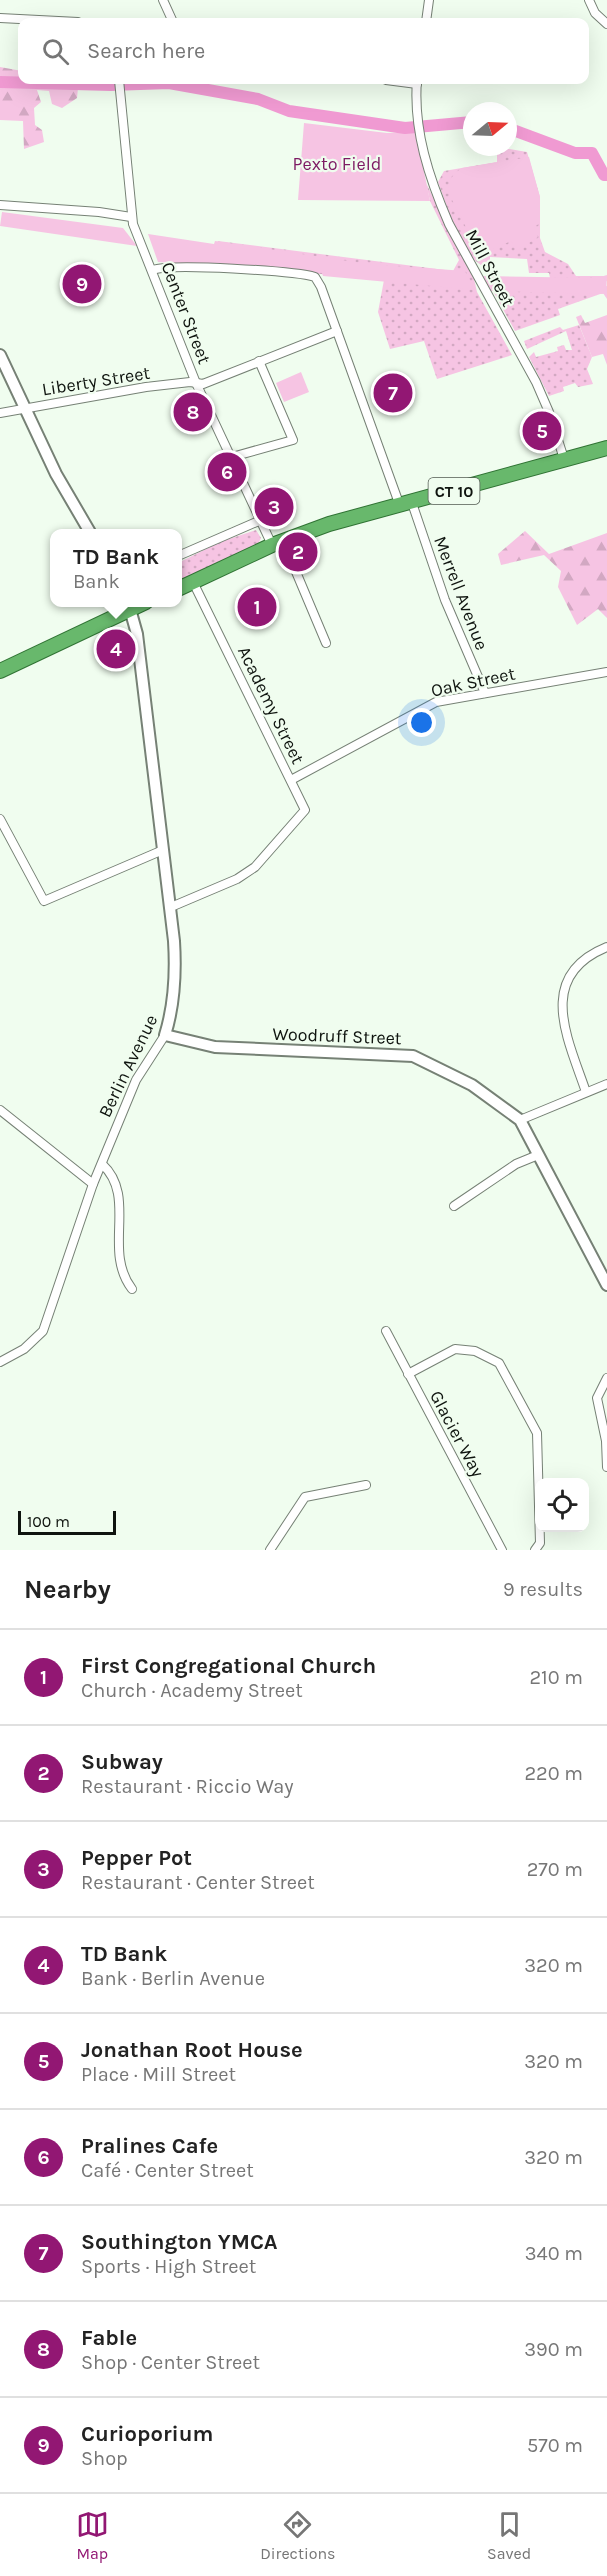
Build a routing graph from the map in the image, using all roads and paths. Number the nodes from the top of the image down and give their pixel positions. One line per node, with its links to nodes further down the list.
1 (163, 0): 5 (street)
2 (429, 0): 6 (street)
3 (589, 0): 8 (street)
4 (0, 18): 7 (street)
5 (171, 18)
6 (427, 18)
7 (18, 19)
8 (607, 24)
9 (119, 84): 12 (street, Center Street)
10 (417, 84): 22 (street, Mill Street)
11 (0, 205): 12 (street)
12 (131, 217): 13 (street, Center Street)
13 (153, 270): 14 (street, Merrell Avenue); 17 (street, Center Street)
14 (337, 332): 16 (street, Liberty Street); 23 (street, Merrell Avenue)
15 (0, 355): 18 (street)
16 (259, 361): 17 (street, Liberty Street); 21 (street)
17 (196, 383): 18 (street, Liberty Street); 21 (street, Center Street)
18 (25, 407): 19 (street, Liberty Street); 25 (street)
19 (0, 413)
20 (607, 448): 22 (highway, CT 10)
21 (232, 457): 24 (street, Center Street)
22 (565, 462): 23 (highway, CT 10)
23 (406, 504): 26 (highway, CT 10); 35 (street, Merrell Avenue)
24 (261, 520): 26 (street, Center Street); 27 (street)
25 (88, 529)
26 (278, 543): 28 (highway, CT 10); 32 (street, Center Street)
27 (182, 554)
28 (193, 582): 29 (highway, CT 10); 36 (street, Academy Street)
29 (182, 587)
30 (127, 607): 33 (highway)
31 (129, 607): 39 (street, Berlin Avenue)
32 (326, 644)
33 (0, 671)
34 (607, 672): 35 (street, Oak Street)
35 (485, 693): 36 (street, Oak Street)
36 (291, 780): 40 (street, Academy Street)
37 (0, 819): 38 (street)
38 (3, 832): 39 (street)
39 (163, 850): 40 (street, Berlin Avenue)
40 (171, 907): 42 (street, Berlin Avenue)
41 (607, 947): 44 (street)
42 (165, 1035): 46 (street, Woodruff Street); 48 (street, Berlin Avenue)
43 (607, 1084): 44 (street)
44 (586, 1092): 46 (street)
45 (0, 1110): 49 (street)
46 (520, 1120): 47 (street, Woodruff Street)
47 (538, 1155): 50 (street); 51 (street, Woodruff Street)
48 (102, 1164): 49 (street, Berlin Avenue); 52 (street)
49 (93, 1184): 54 (street, Berlin Avenue)
50 (454, 1206)
51 (607, 1285)
52 (132, 1289)
53 (386, 1331): 55 (street, Glacier Way)
54 (0, 1362)
55 (408, 1374): 60 (street, Glacier Way); 61 (street)
56 (607, 1378): 57 (street)
57 (607, 1467)
58 (366, 1485): 59 (street)
59 (270, 1550)
60 (502, 1550)
61 (535, 1550)

